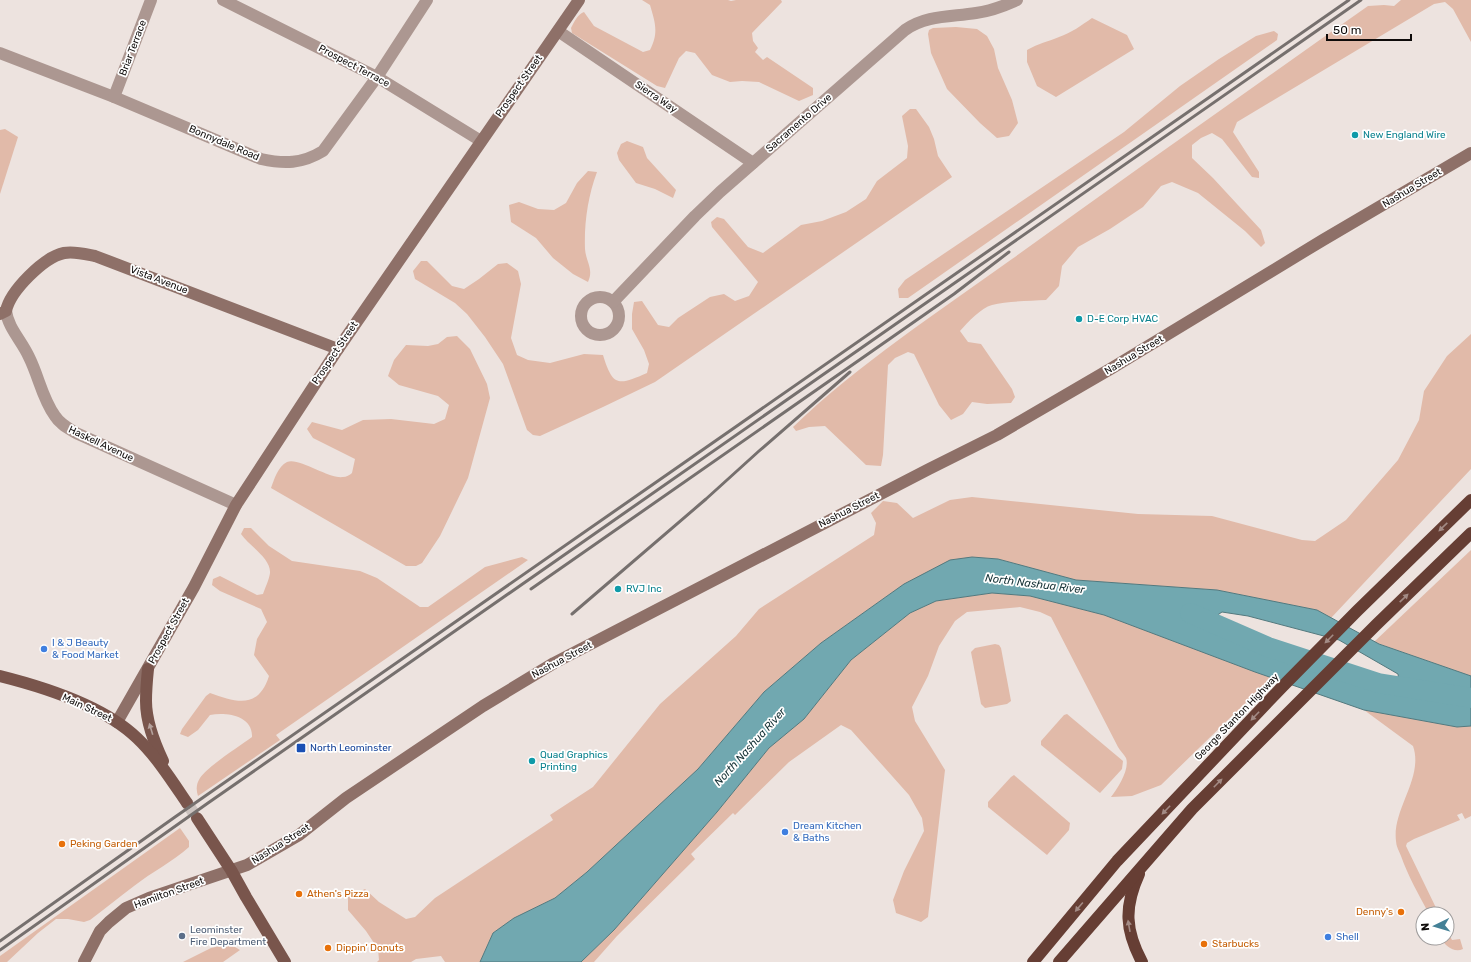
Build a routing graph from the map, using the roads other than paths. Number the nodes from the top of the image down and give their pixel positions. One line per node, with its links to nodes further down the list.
1 (151, 0): 9 (street, Briar Terrace)
2 (223, 0): 8 (street, Prospect Terrace)
3 (428, 0): 8 (street, Bonnydale Road)
4 (579, 0): 6 (main road, Prospect Street)
5 (1017, 0): 12 (street, Sacramento Drive)
6 (558, 31): 10 (main road, Prospect Street); 12 (street, Sierra Way)
7 (0, 53): 9 (street, Bonnydale Road)
8 (377, 77): 9 (street, Bonnydale Road); 10 (street, Prospect Terrace)
9 (114, 96)
10 (481, 141): 15 (main road, Prospect Street)
11 (1471, 153): 26 (main road, Nashua Street)
12 (753, 163): 13 (street, Sacramento Drive)
13 (613, 302)
14 (3, 313): 15 (main road, Vista Avenue); 17 (street, Haskell Avenue)
15 (338, 349): 17 (main road, Prospect Street)
16 (1471, 500): 27 (highway, George Stanton Highway, one-way to 27)
17 (236, 505): 19 (main road, Prospect Street)
18 (1471, 533): 25 (highway, one-way to 18)
19 (148, 669): 21 (main road, Prospect Street); 22 (main road, one-way to 19)
20 (0, 676): 21 (main road, Main Street)
21 (117, 722): 22 (main road, Main Street)
22 (171, 778): 23 (main road, Main Street)
23 (187, 803)
24 (197, 818): 26 (main road)
25 (1144, 864): 30 (highway); 31 (highway, one-way to 25)
26 (231, 870): 28 (main road, Hamilton Street); 29 (main road)
27 (1033, 961)
28 (84, 962)
29 (285, 962)
30 (1059, 962)
31 (1142, 962)

